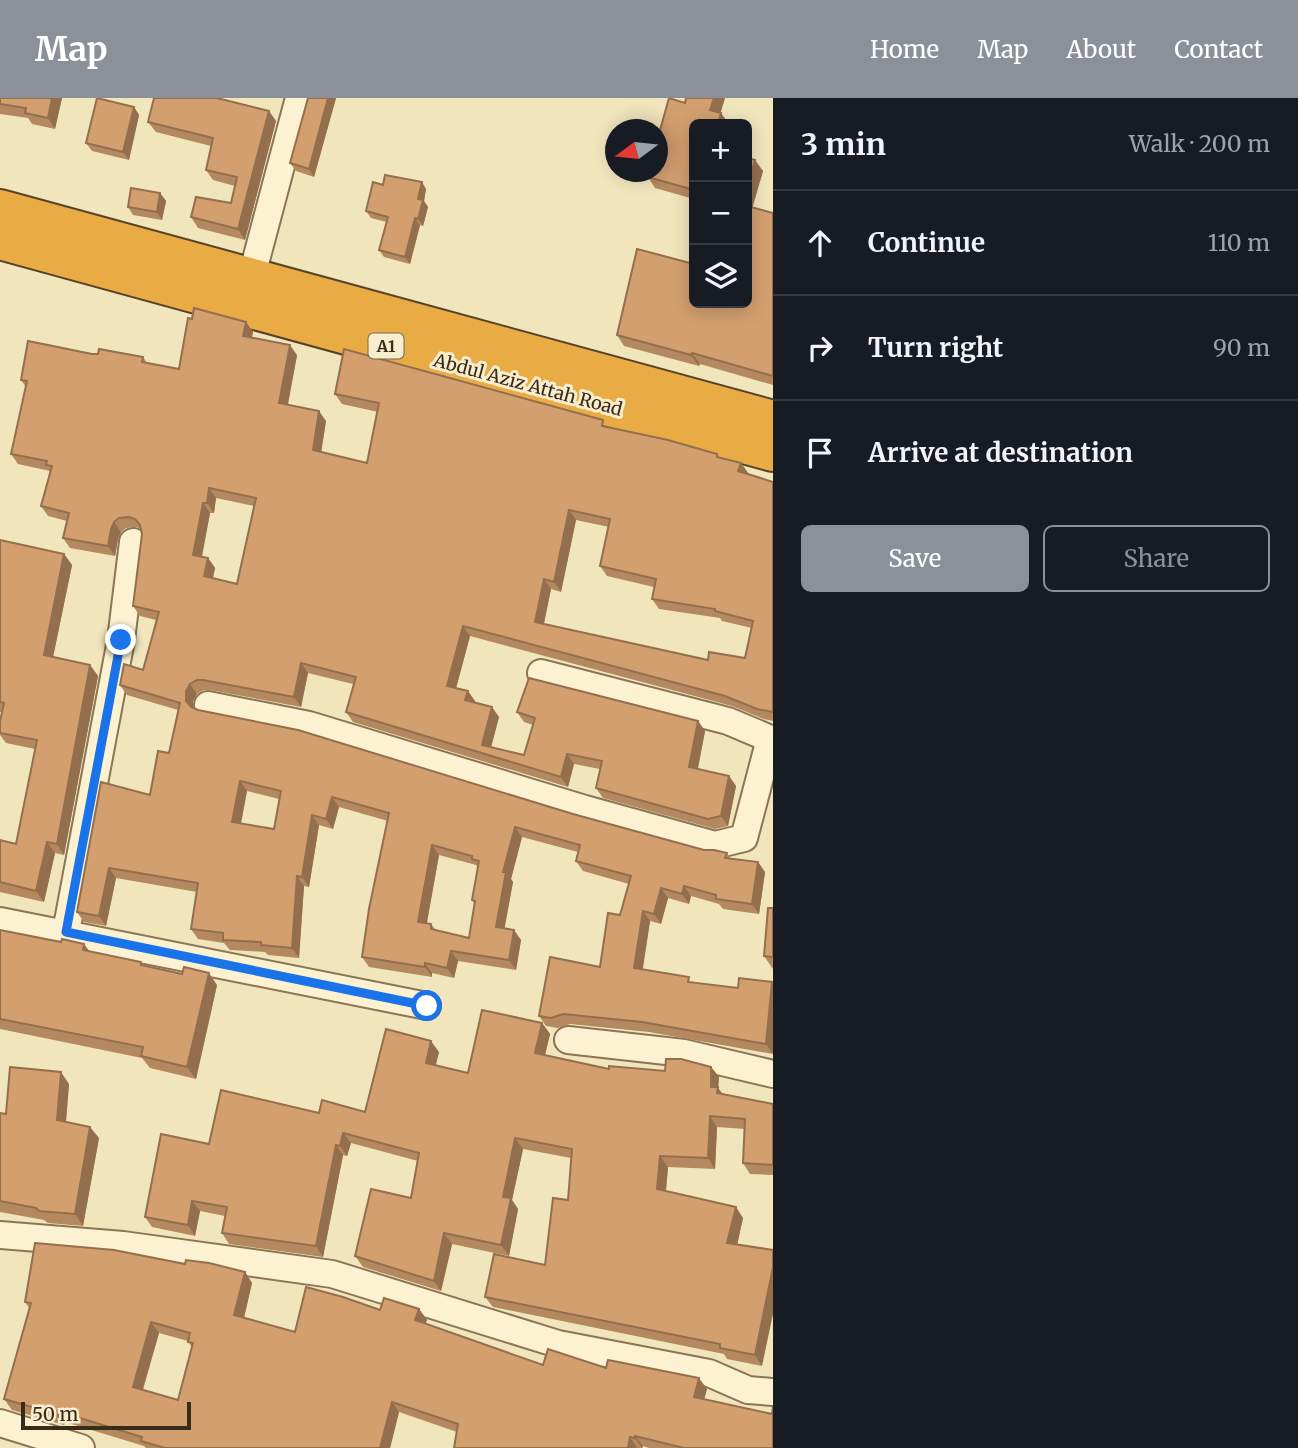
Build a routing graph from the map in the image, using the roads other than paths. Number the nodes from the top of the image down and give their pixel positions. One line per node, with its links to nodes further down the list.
1 (299, 98): 4 (street)
2 (0, 209): 4 (highway, Abdul Aziz Attah Road / A1)
3 (0, 240): 6 (highway, Abdul Aziz Attah Road / A1)
4 (252, 275): 5 (highway, Abdul Aziz Attah Road / A1)
5 (773, 420)
6 (773, 452)
7 (133, 542): 12 (street)
8 (541, 673): 10 (street)
9 (208, 705): 10 (street)
10 (771, 740)
11 (0, 921): 12 (street)
12 (66, 932): 13 (street)
13 (427, 1006)
14 (568, 1040): 15 (street)
15 (773, 1074)
16 (0, 1235): 17 (street)
17 (773, 1392)
18 (0, 1423): 19 (street)
19 (81, 1448)

